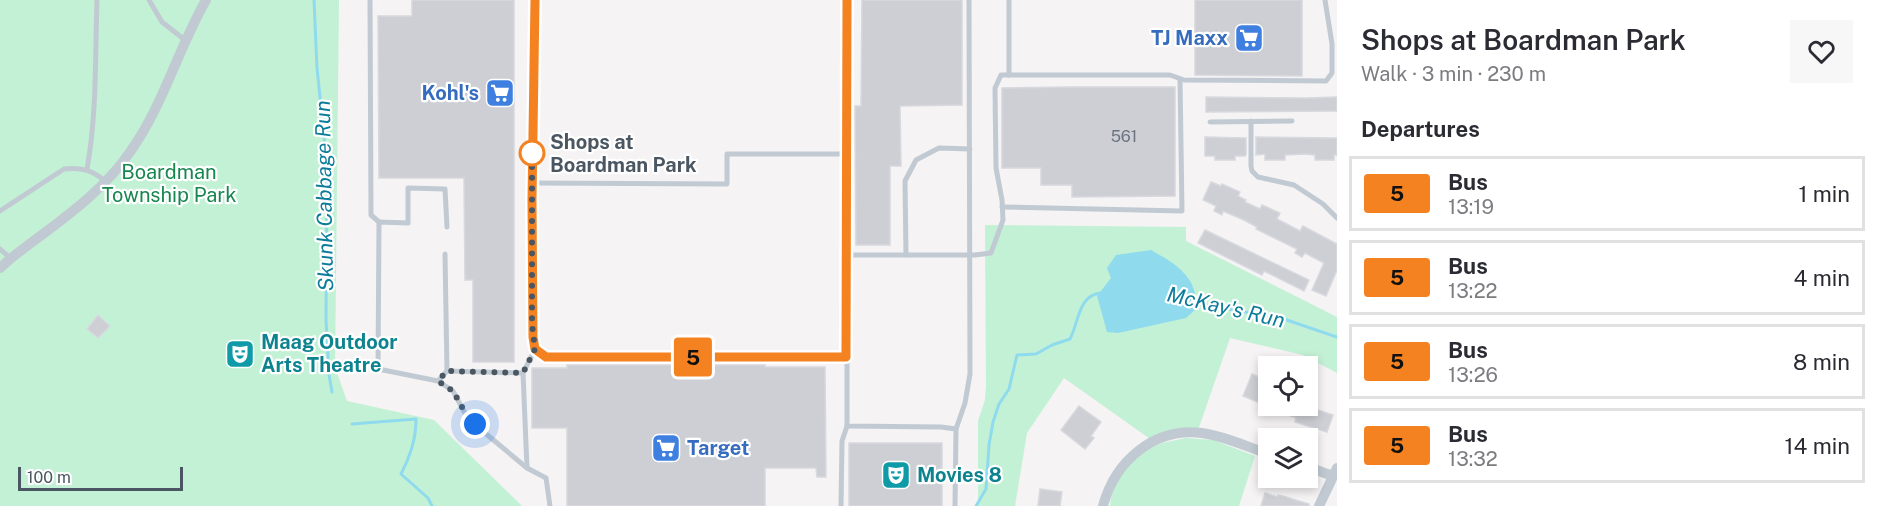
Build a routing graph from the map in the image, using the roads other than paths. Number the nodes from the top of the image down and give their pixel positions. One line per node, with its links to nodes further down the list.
1 (97, 0): 18 (lane)
2 (149, 0): 10 (lane)
3 (206, 0): 10 (street)
4 (370, 0): 24 (lane)
5 (535, 0): 20 (lane)
6 (847, 0): 17 (lane)
7 (969, 0): 16 (lane)
8 (1009, 0): 11 (lane)
9 (1325, 0): 12 (lane)
10 (185, 40): 19 (street)
11 (1009, 75): 12 (lane); 21 (lane)
12 (1180, 79): 21 (lane)
13 (1251, 121): 14 (lane); 15 (lane); 23 (lane)
14 (1292, 121)
15 (1210, 122)
16 (970, 149): 29 (lane); 30 (lane)
17 (847, 154): 20 (lane); 28 (lane)
18 (87, 169): 19 (lane); 22 (lane)
19 (105, 181): 31 (street)
20 (532, 183): 33 (lane)
21 (1002, 207): 30 (lane)
22 (0, 211)
23 (1337, 218)
24 (378, 222): 25 (lane); 37 (lane)
25 (447, 227)
26 (0, 249): 31 (lane)
27 (446, 254): 35 (lane)
28 (846, 255): 29 (lane); 34 (lane)
29 (906, 255): 30 (lane)
30 (970, 255): 39 (lane)
31 (10, 259): 32 (street)
32 (0, 268)
33 (535, 349): 34 (lane); 36 (lane)
34 (846, 357): 38 (lane)
35 (447, 371): 36 (lane); 37 (lane)
36 (523, 373): 41 (lane)
37 (438, 381): 41 (lane)
38 (847, 426): 39 (lane); 45 (lane)
39 (956, 429): 46 (lane)
40 (1258, 450): 47 (street)
41 (526, 468): 44 (lane)
42 (1318, 469): 43 (street)
43 (1335, 472): 48 (street)
44 (550, 506)
45 (841, 506)
46 (955, 506)
47 (1102, 506)
48 (1319, 506)

